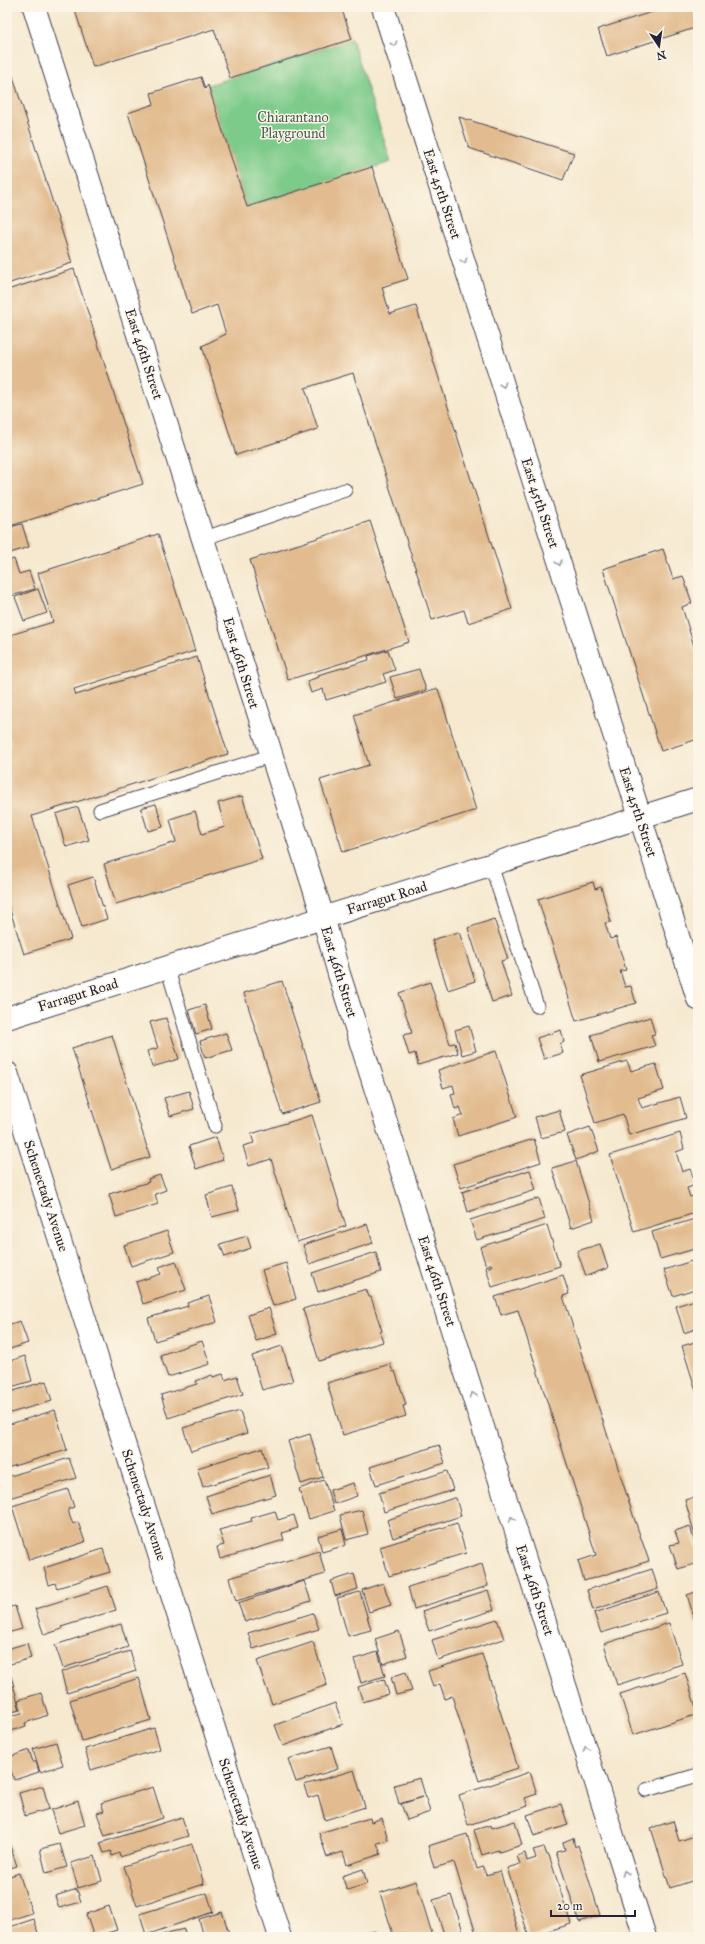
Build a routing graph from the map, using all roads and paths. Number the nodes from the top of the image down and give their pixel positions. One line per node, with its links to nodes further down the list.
1 (34, 7): 4 (street, East 46th Street)
2 (383, 7): 8 (street, East 45th Street, one-way to 8)
3 (345, 490): 4 (lane)
4 (202, 539): 5 (street, East 46th Street)
5 (270, 756): 7 (lane); 10 (street, East 46th Street)
6 (698, 799): 8 (street, Farragut Road)
7 (100, 810)
8 (640, 818): 9 (street, Farragut Road); 12 (street, East 45th Street)
9 (491, 865): 10 (street, Farragut Road); 13 (lane)
10 (323, 917): 11 (street, Farragut Road); 20 (street, East 46th Street, one-way to 10)
11 (167, 967): 14 (street, Farragut Road); 16 (lane)
12 (698, 996)
13 (537, 1006)
14 (7, 1018)
15 (7, 1073): 19 (street, Schenectady Avenue)
16 (215, 1126)
17 (698, 1775): 18 (lane)
18 (646, 1790)
19 (280, 1937)
20 (645, 1937)

